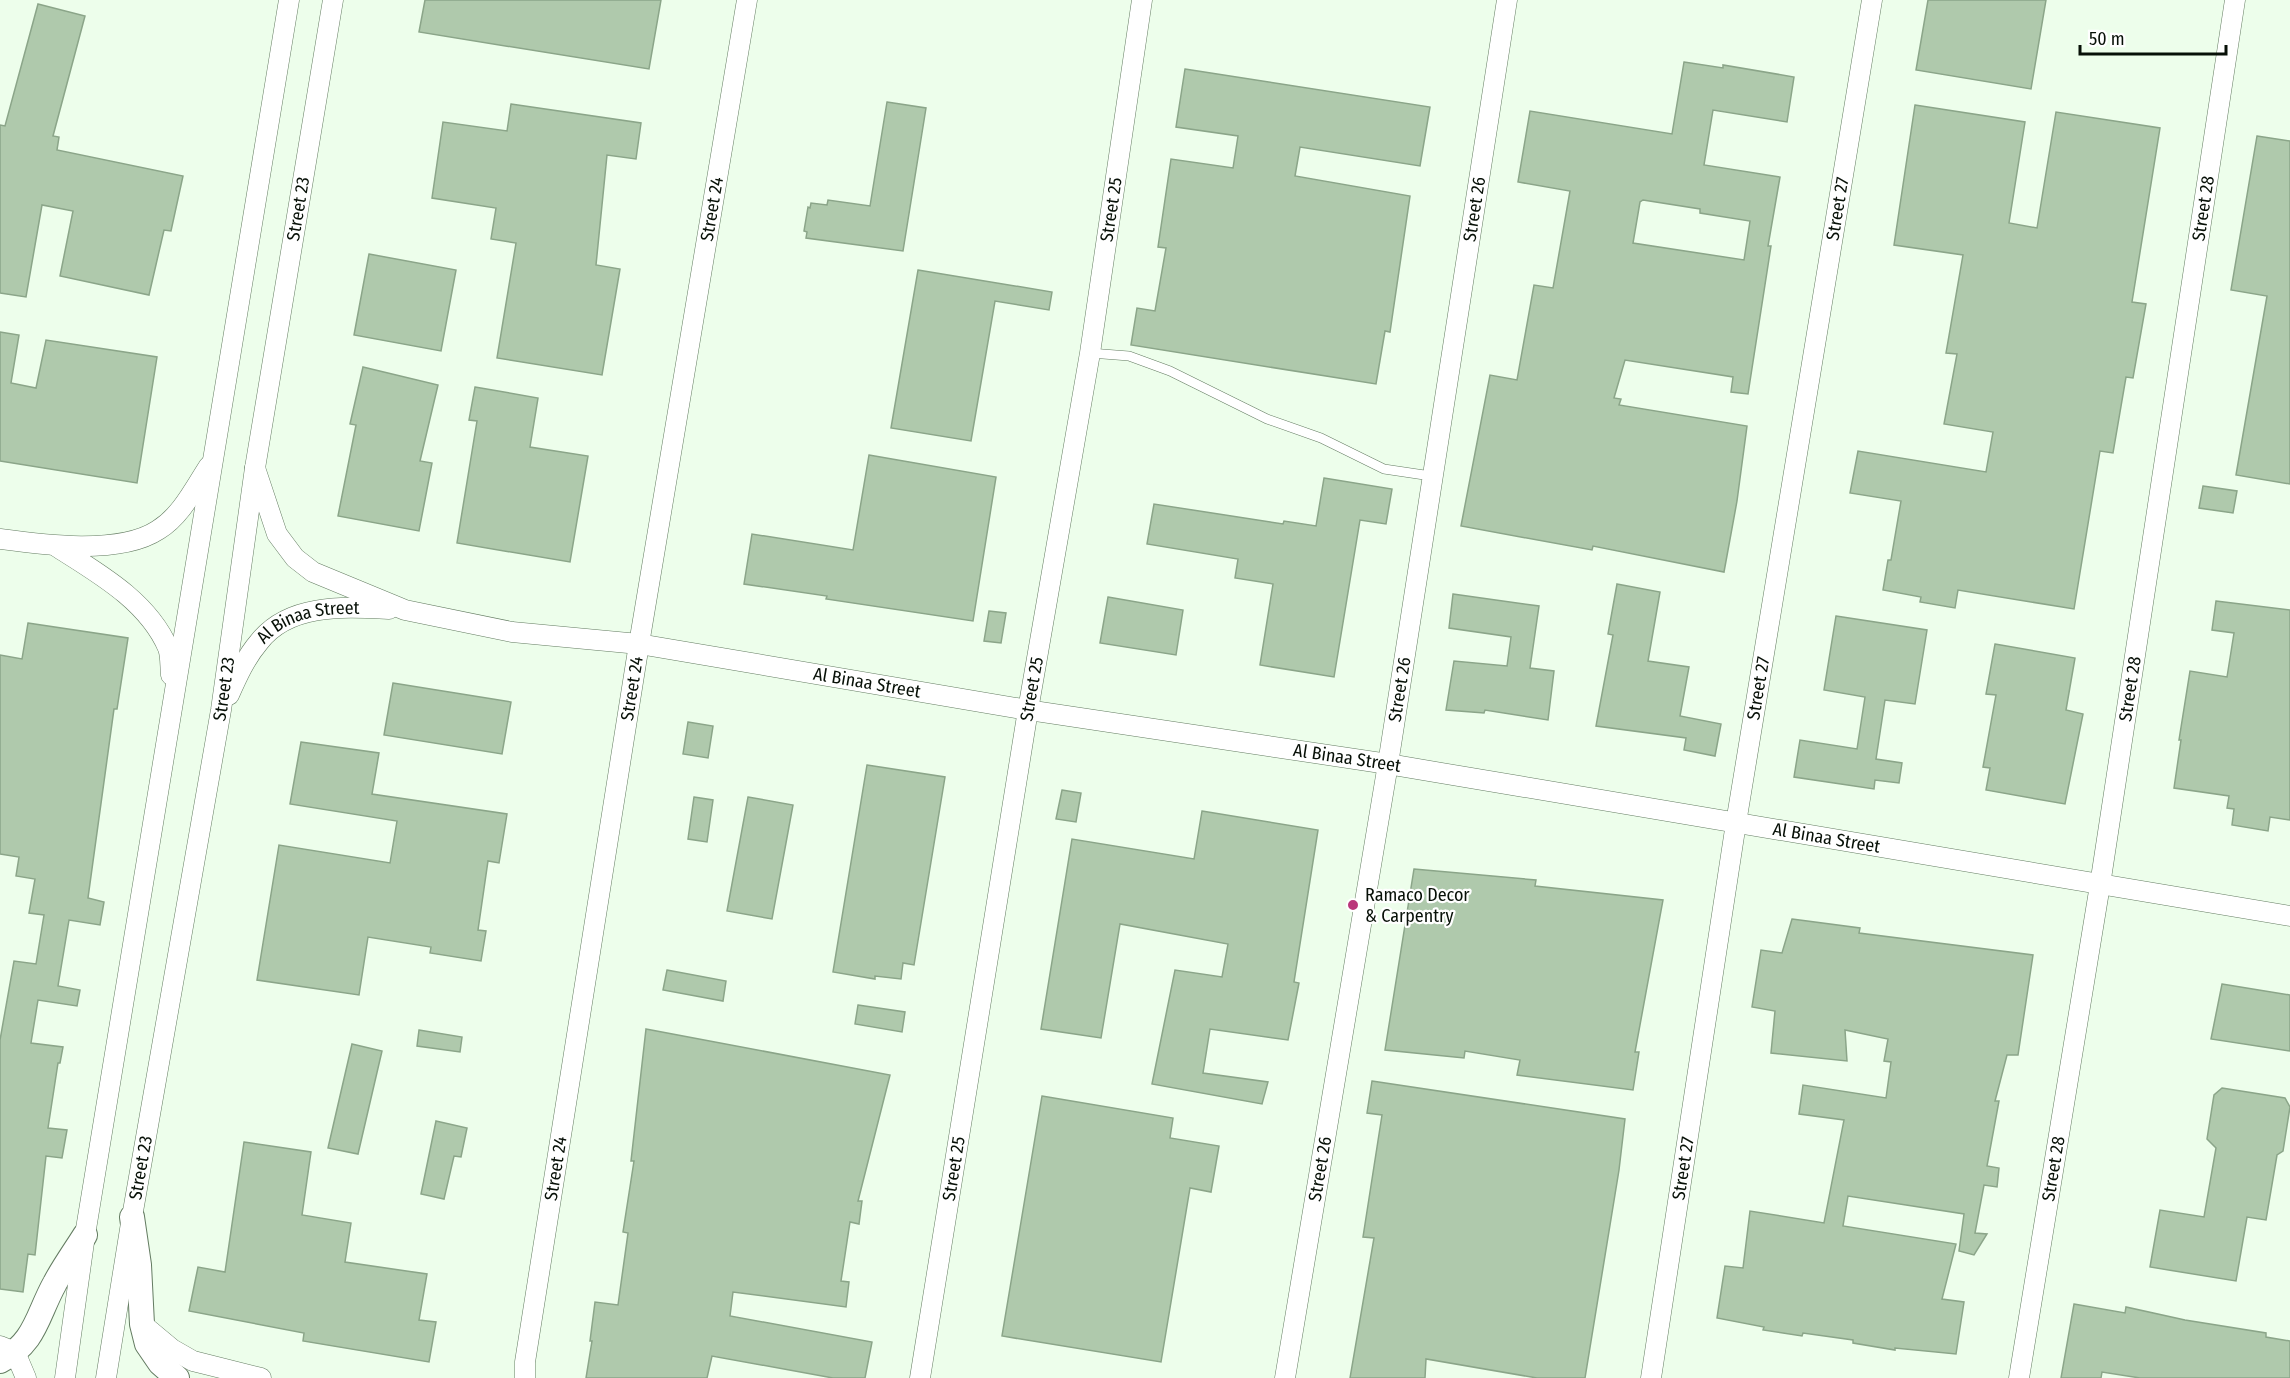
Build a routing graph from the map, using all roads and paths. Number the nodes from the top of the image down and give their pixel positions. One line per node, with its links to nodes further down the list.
1 (289, 0): 9 (street)
2 (333, 0): 10 (street, Street 23)
3 (747, 0): 15 (street, Street 24)
4 (1143, 0): 8 (street, Street 25)
5 (1507, 0): 11 (street, Street 26)
6 (1872, 0): 20 (street, Street 27)
7 (2235, 0): 21 (street, Street 28)
8 (1090, 353): 11 (lane); 17 (street, Street 25)
9 (213, 460): 13 (street); 16 (street)
10 (255, 468): 14 (street, Al Binaa Street); 18 (street, Street 23)
11 (1431, 476): 19 (street, Street 26)
12 (0, 539): 13 (street)
13 (57, 547): 16 (street)
14 (405, 610): 15 (street, Al Binaa Street); 18 (street, Al Binaa Street)
15 (639, 644): 17 (street, Al Binaa Street); 32 (street, Street 24)
16 (173, 703): 24 (street)
17 (1028, 710): 19 (street, Al Binaa Street); 33 (street, Street 25)
18 (221, 711): 23 (street, Street 23)
19 (1388, 764): 20 (street, Al Binaa Street); 34 (street, Street 26)
20 (1736, 823): 21 (street, Al Binaa Street); 35 (street, Street 27)
21 (2100, 885): 22 (street, Al Binaa Street); 36 (street, Street 28)
22 (2290, 916)
23 (132, 1217): 25 (street); 29 (street, Street 23)
24 (85, 1235): 26 (street); 28 (street)
25 (142, 1324): 30 (street); 31 (street)
26 (5, 1353): 27 (street)
27 (26, 1378)
28 (65, 1378)
29 (106, 1378)
30 (177, 1378)
31 (261, 1378)
32 (525, 1378)
33 (920, 1378)
34 (1285, 1378)
35 (1651, 1378)
36 (2019, 1378)

